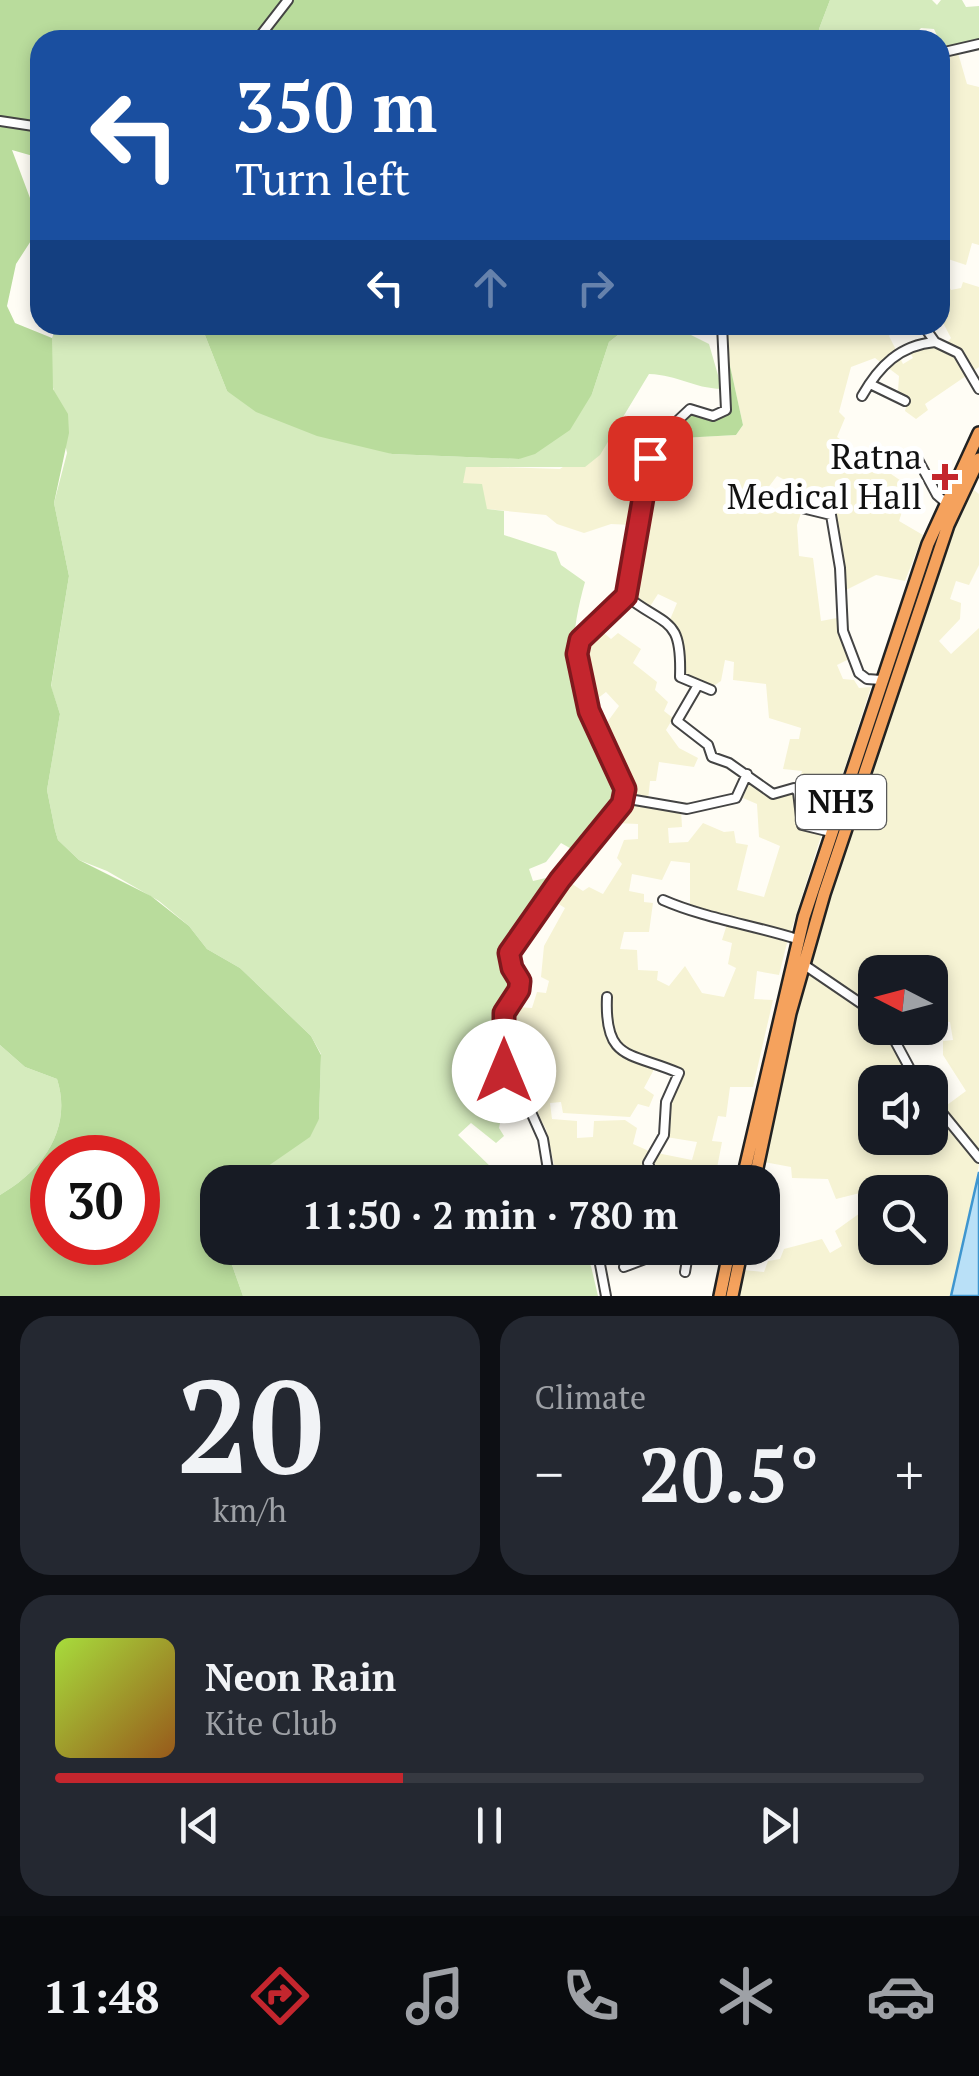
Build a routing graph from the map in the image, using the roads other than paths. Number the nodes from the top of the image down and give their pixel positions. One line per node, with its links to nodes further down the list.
1 (288, 0): 2 (street)
2 (265, 30)
3 (979, 44): 4 (street)
4 (950, 51)
5 (0, 121): 6 (street)
6 (30, 126)
7 (722, 335): 19 (street)
8 (930, 335): 9 (street)
9 (935, 342): 10 (street); 11 (street)
10 (870, 384): 12 (street); 13 (street)
11 (979, 390)
12 (862, 396)
13 (904, 401)
14 (979, 434): 18 (highway, NH3)
15 (916, 456): 18 (street)
16 (979, 459): 28 (highway)
17 (773, 502): 20 (street)
18 (945, 502): 20 (highway, NH3)
19 (626, 596): 21 (street); 24 (street)
20 (881, 680): 25 (highway, NH3)
21 (698, 686): 22 (street); 23 (street)
22 (710, 690)
23 (747, 774): 24 (street); 25 (street)
24 (623, 798): 33 (street)
25 (831, 832): 27 (highway, NH3)
26 (663, 900): 27 (street)
27 (798, 940): 35 (highway, NH3)
28 (802, 964): 30 (street); 36 (highway)
29 (607, 997): 34 (street)
30 (858, 1001)
31 (948, 1120): 32 (street)
32 (979, 1158)
33 (547, 1165)
34 (648, 1165)
35 (746, 1165)
36 (758, 1165)
37 (600, 1265): 44 (street)
38 (629, 1265): 42 (street)
39 (686, 1265): 43 (street)
40 (726, 1265): 45 (highway)
41 (738, 1265): 46 (highway)
42 (624, 1267)
43 (685, 1272)
44 (606, 1296)
45 (720, 1296)
46 (732, 1296)

